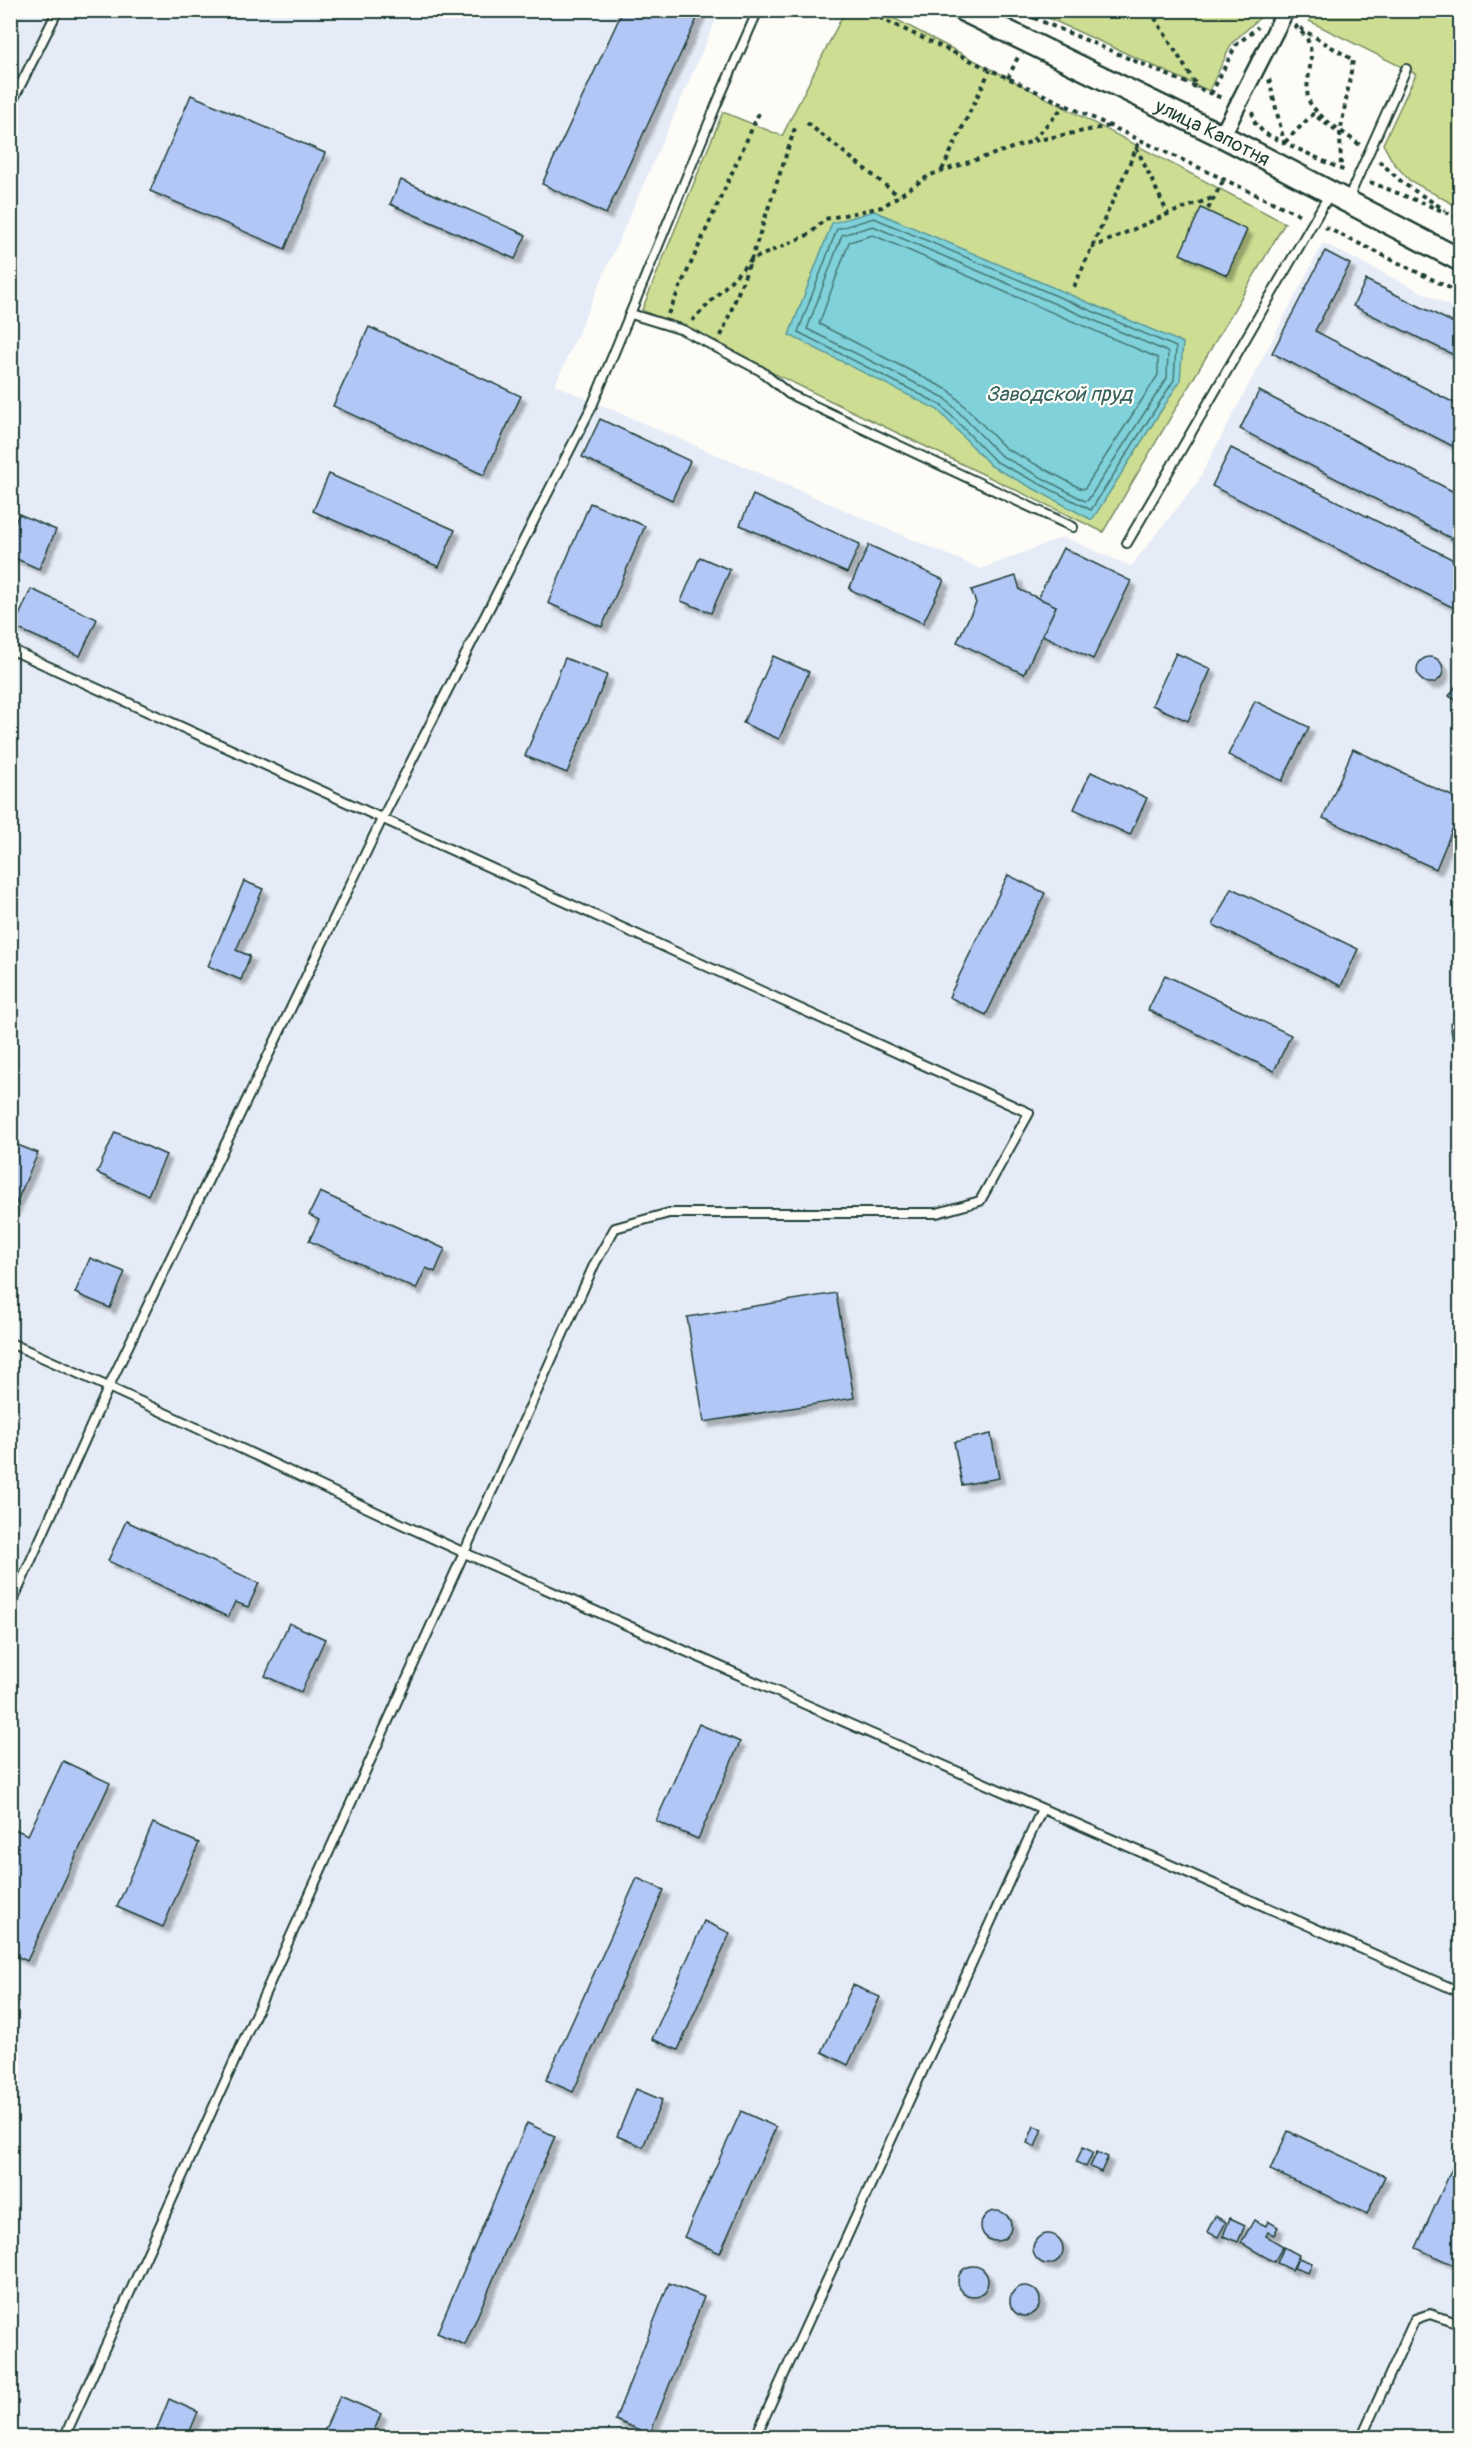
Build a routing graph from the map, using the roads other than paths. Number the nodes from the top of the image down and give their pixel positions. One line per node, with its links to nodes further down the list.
1 (58, 10): 7 (lane)
2 (758, 10): 12 (lane)
3 (963, 10): 9 (main road, улица Капотня)
4 (1284, 13): 9 (street)
5 (1406, 69): 10 (lane)
6 (10, 80): 7 (lane)
7 (20, 85): 8 (lane)
8 (10, 106)
9 (1222, 136): 10 (main road, улица Капотня)
10 (1338, 198): 11 (main road, улица Капотня); 14 (lane)
11 (1461, 260)
12 (631, 314): 13 (lane); 16 (lane)
13 (1073, 527)
14 (1127, 543)
15 (10, 649): 16 (lane)
16 (383, 817): 18 (lane); 19 (lane)
17 (10, 1343): 18 (lane)
18 (109, 1386): 19 (lane); 20 (lane)
19 (464, 1552): 21 (lane); 24 (lane)
20 (10, 1606)
21 (1042, 1809): 22 (lane); 25 (lane)
22 (1461, 1992)
23 (1461, 2324): 26 (lane)
24 (63, 2438)
25 (755, 2438)
26 (1361, 2438)

